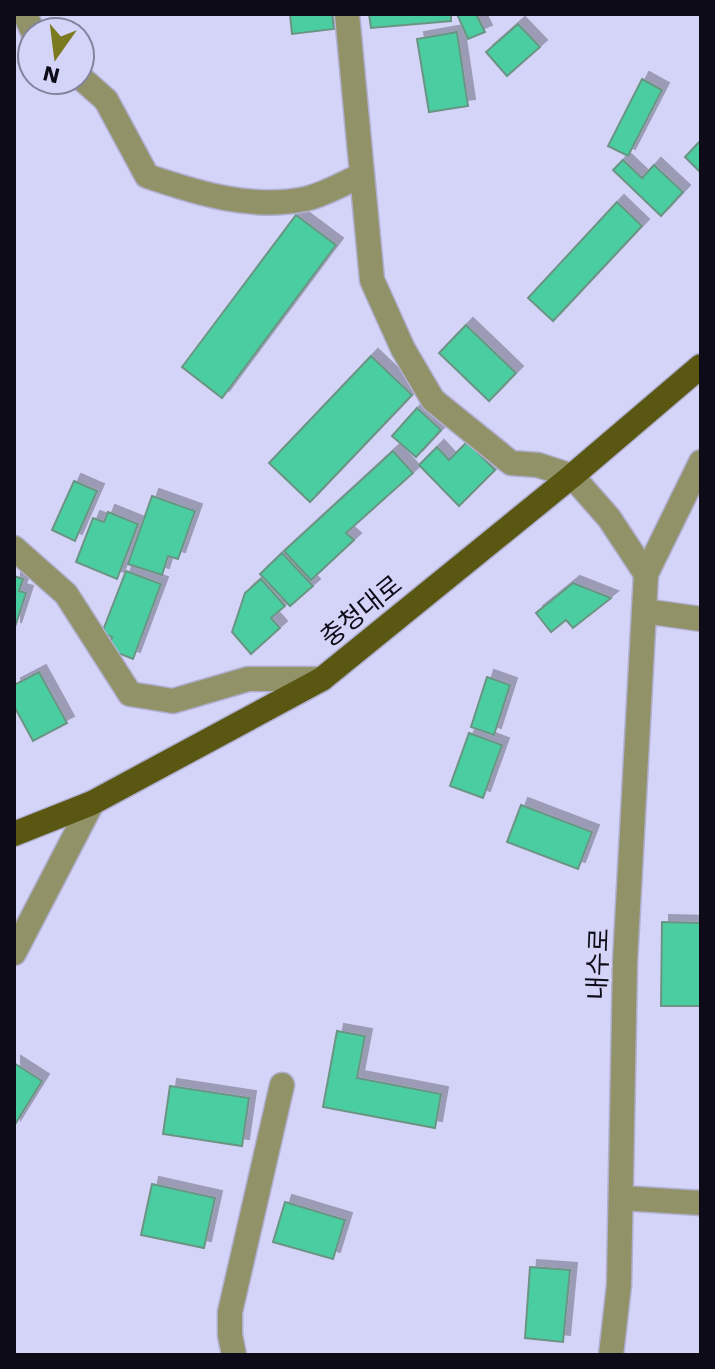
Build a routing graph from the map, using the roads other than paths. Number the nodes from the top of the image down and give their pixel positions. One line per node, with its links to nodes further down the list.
1 (347, 14): 3 (street)
2 (96, 91): 3 (street)
3 (362, 175): 6 (street)
4 (701, 366): 6 (main road, 충청대로)
5 (701, 462): 8 (street)
6 (572, 476): 8 (street); 11 (main road, 충청대로)
7 (14, 548): 11 (street)
8 (646, 574): 9 (street, 내수로)
9 (644, 611): 10 (street); 16 (street, 내수로)
10 (701, 619)
11 (322, 679): 12 (main road, 충청대로)
12 (92, 803): 13 (main road, 충청대로); 14 (street)
13 (14, 834)
14 (14, 953)
15 (282, 1085): 18 (street)
16 (621, 1198): 17 (street); 19 (street, 내수로)
17 (701, 1203)
18 (234, 1355)
19 (611, 1355)

